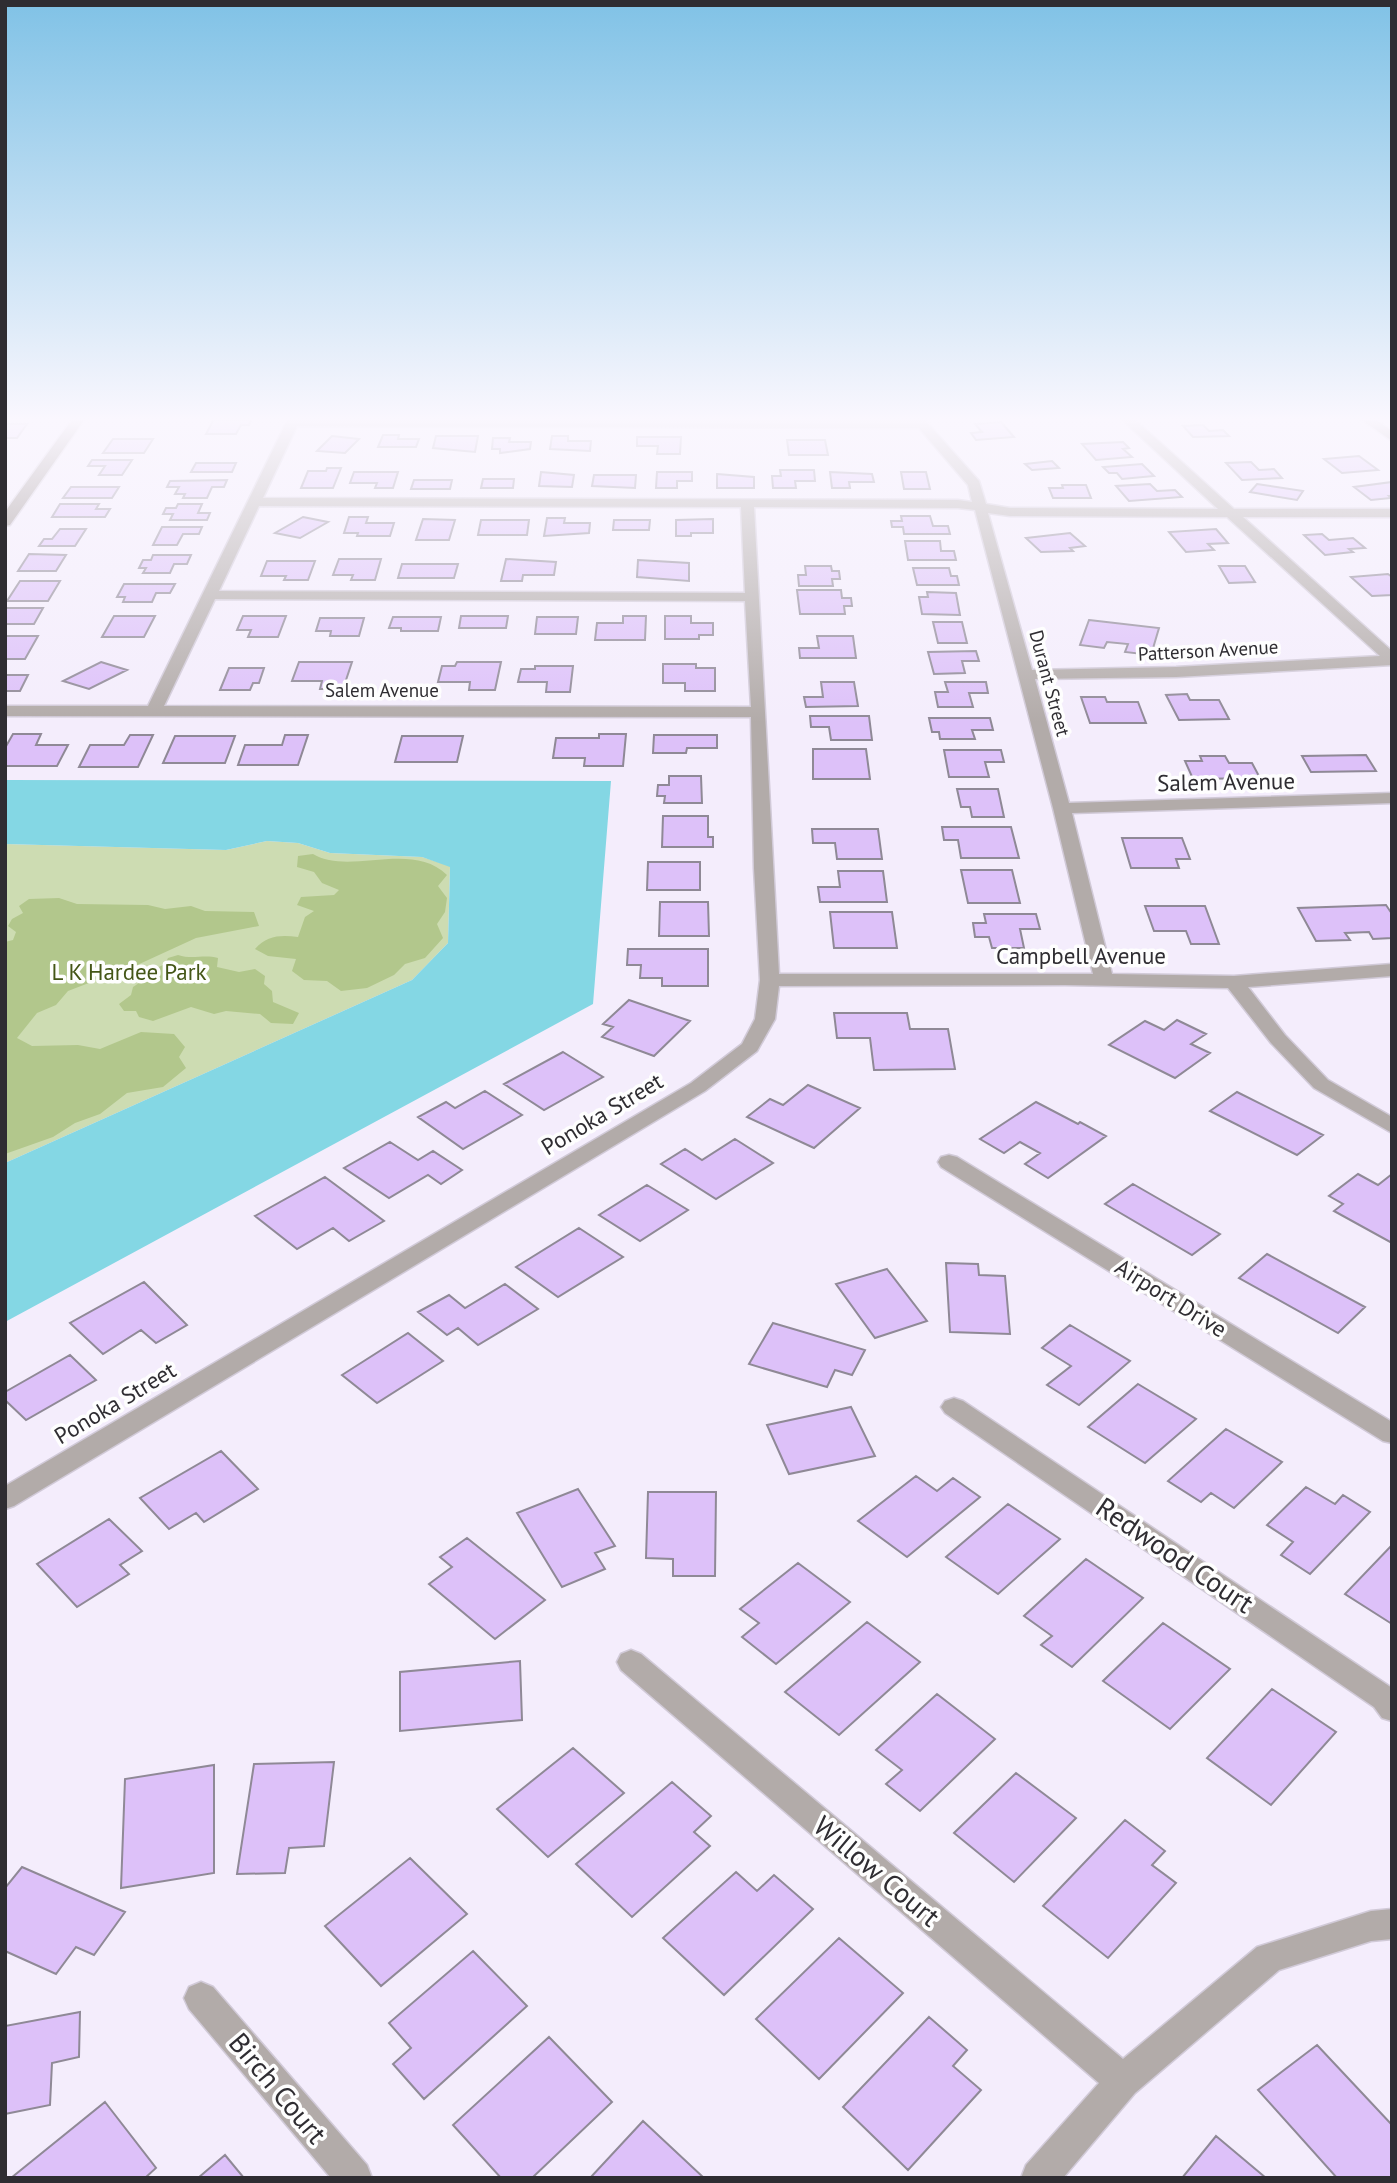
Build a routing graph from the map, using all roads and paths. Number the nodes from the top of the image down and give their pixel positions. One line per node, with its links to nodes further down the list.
1 (248, 519): 5 (street)
2 (748, 519): 6 (street, Ponoka Street)
3 (985, 519): 8 (street, Durant Street)
4 (1240, 519): 7 (street)
5 (209, 596): 6 (street); 10 (street)
6 (751, 597): 11 (street, Ponoka Street)
7 (1392, 659): 8 (street, Patterson Avenue)
8 (1026, 675): 13 (street, Durant Street)
9 (5, 711): 10 (street, Salem Avenue)
10 (153, 711): 11 (street, Salem Avenue)
11 (759, 712): 16 (street, Ponoka Street)
12 (1392, 798): 13 (street, Salem Avenue)
13 (1062, 808): 15 (street, Durant Street)
14 (1392, 970): 17 (street, Campbell Avenue)
15 (1104, 979): 16 (street, Campbell Avenue); 17 (street, Campbell Avenue)
16 (770, 980): 22 (street, Ponoka Street)
17 (1234, 982): 18 (street)
18 (1392, 1126)
19 (949, 1162): 21 (street, Airport Drive)
20 (954, 1407): 24 (street, Redwood Court)
21 (1392, 1434)
22 (5, 1499)
23 (631, 1662): 27 (street, Willow Court)
24 (1392, 1709)
25 (1392, 1924): 27 (street)
26 (201, 1998): 28 (street, Birch Court)
27 (1123, 2081): 29 (street)
28 (355, 2178)
29 (1039, 2178)

